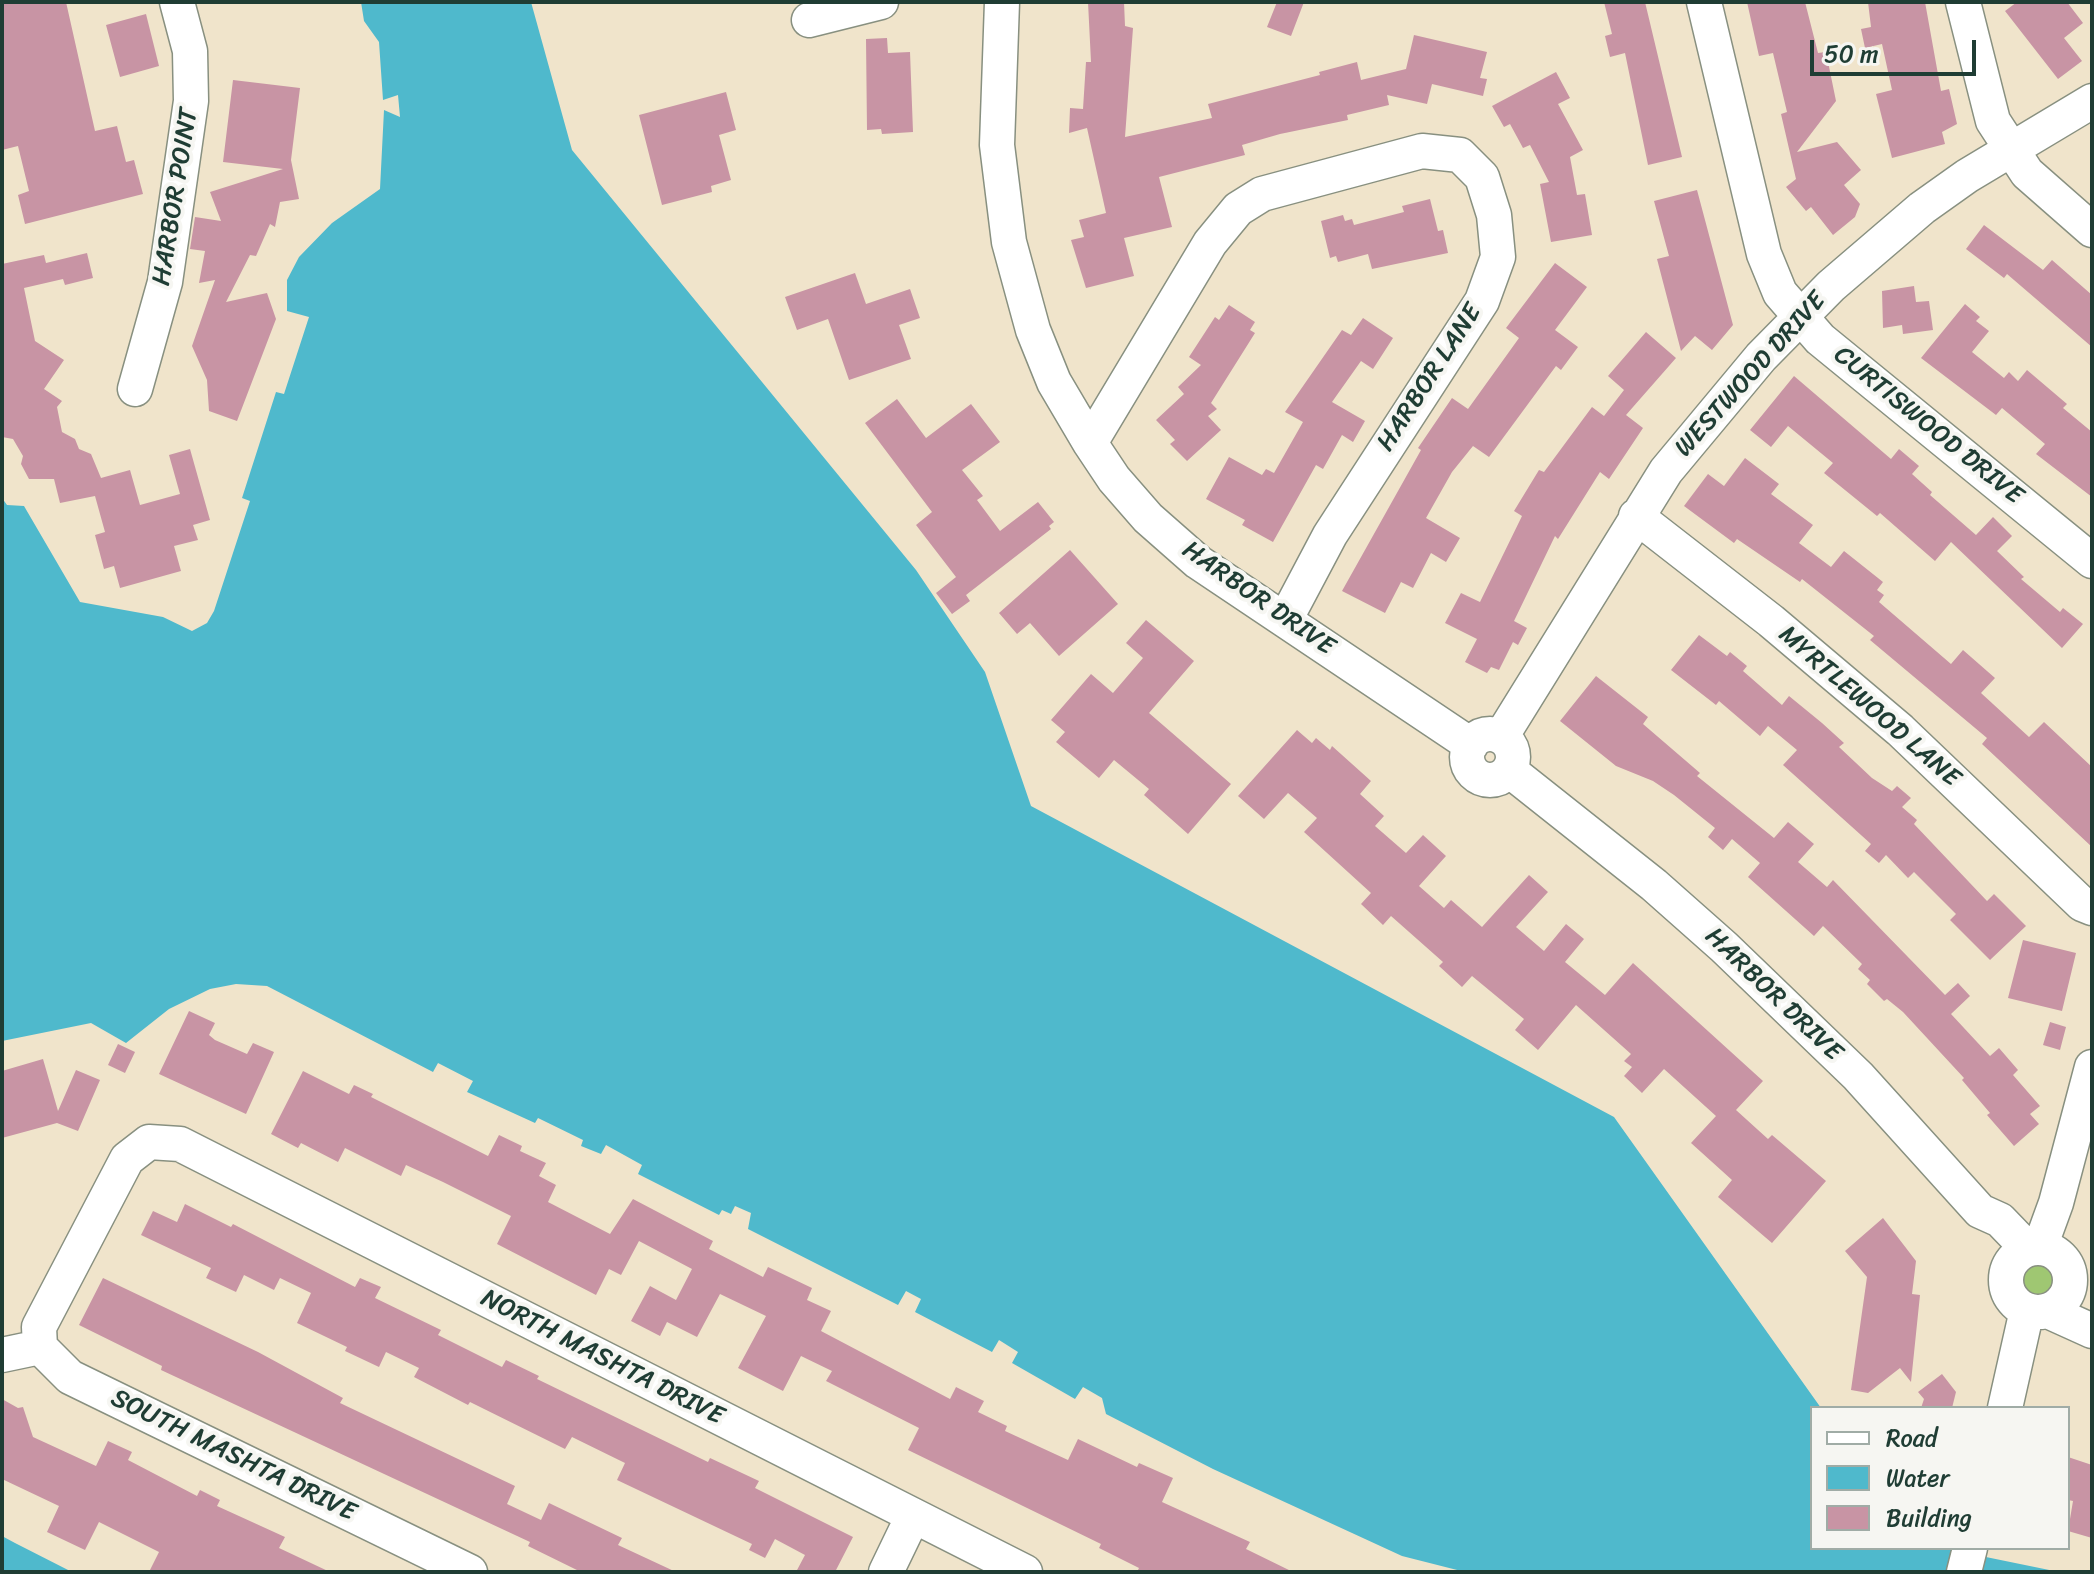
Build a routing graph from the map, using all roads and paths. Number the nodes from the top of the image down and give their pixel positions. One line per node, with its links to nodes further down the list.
1 (177, 2): 11 (street, HARBOR POINT)
2 (881, 2): 6 (street)
3 (1002, 2): 12 (street, HARBOR DRIVE)
4 (1704, 2): 10 (street, CURTISWOOD DRIVE)
5 (1963, 2): 8 (street)
6 (809, 20)
7 (2092, 101): 8 (street, WESTWOOD DRIVE)
8 (2009, 149): 9 (street); 10 (street, WESTWOOD DRIVE)
9 (2092, 230)
10 (1800, 317): 13 (street, WESTWOOD DRIVE); 14 (street, CURTISWOOD DRIVE)
11 (135, 389)
12 (1090, 443): 15 (street, HARBOR DRIVE); 15 (street, HARBOR LANE)
13 (1636, 516): 16 (street, WESTWOOD DRIVE); 17 (street, MYRTLEWOOD LANE)
14 (2092, 561)
15 (1285, 620): 16 (street, HARBOR DRIVE)
16 (1494, 751): 19 (street, HARBOR DRIVE)
17 (2092, 908)
18 (2092, 1067): 19 (street)
19 (2025, 1256): 20 (street); 21 (street)
20 (2081, 1282): 21 (street)
21 (2038, 1311): 22 (street); 25 (street)
22 (2092, 1331)
23 (40, 1347): 24 (street); 26 (street, NORTH MASHTA DRIVE); 28 (street, SOUTH MASHTA DRIVE)
24 (2, 1355)
25 (2006, 1406)
26 (913, 1516): 29 (street); 30 (street, NORTH MASHTA DRIVE)
27 (1970, 1550): 31 (street)
28 (470, 1572)
29 (886, 1572)
30 (1025, 1572)
31 (1964, 1572)

